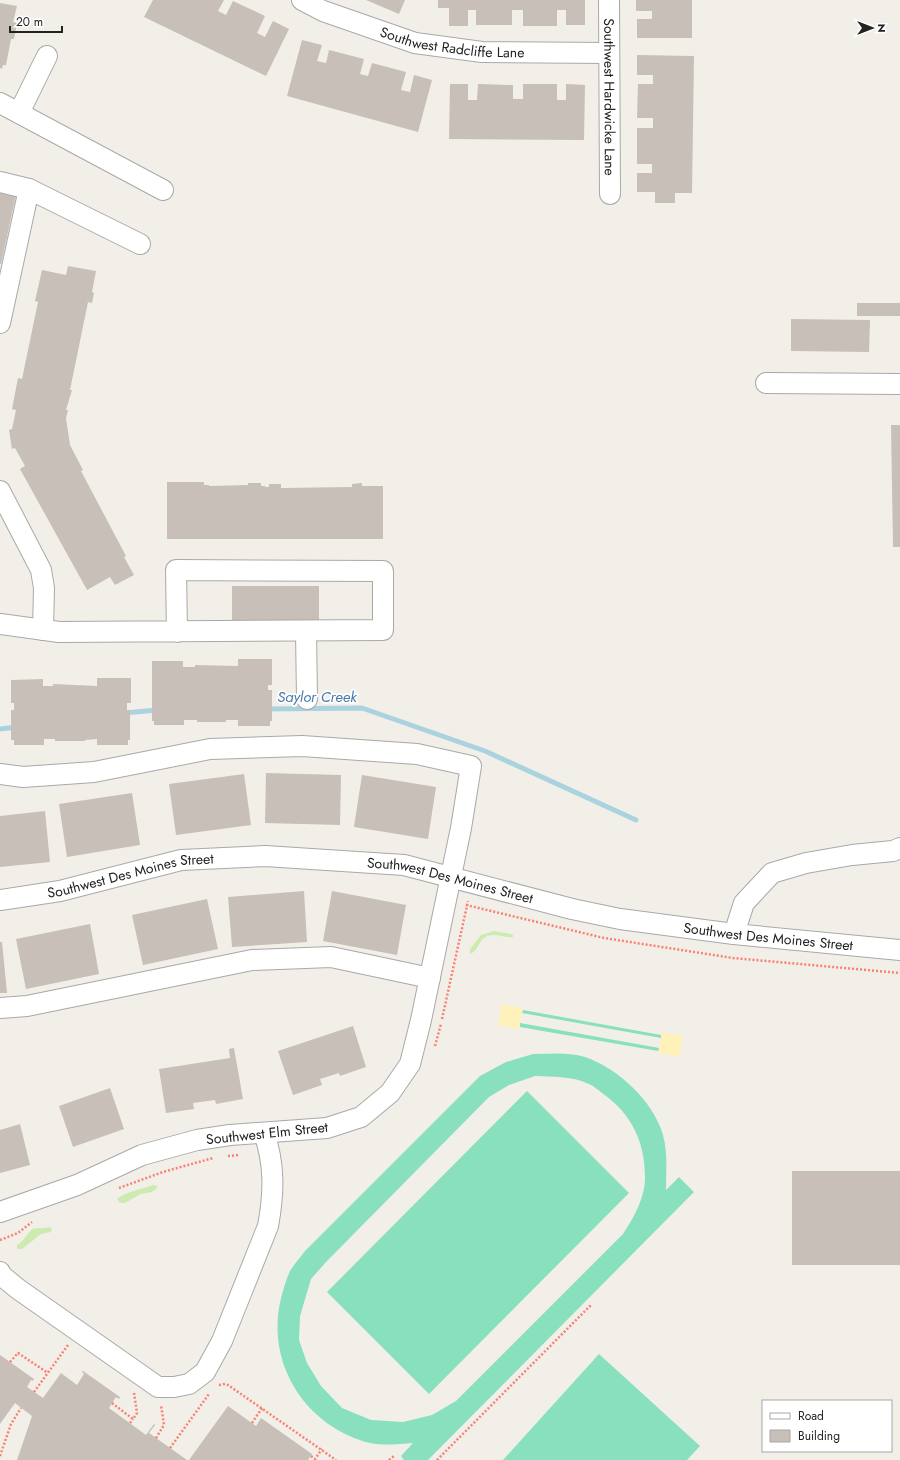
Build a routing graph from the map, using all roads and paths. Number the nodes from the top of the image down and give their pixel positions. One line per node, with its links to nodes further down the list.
1 (302, 0): 3 (street, Southwest Radcliffe Lane)
2 (609, 0): 3 (street, Southwest Hardwicke Lane)
3 (610, 53): 10 (street, Southwest Hardwicke Lane)
4 (47, 56): 6 (street)
5 (0, 103): 6 (street)
6 (19, 113): 9 (street)
7 (0, 182): 8 (street)
8 (29, 189): 11 (street); 12 (street)
9 (163, 190)
10 (610, 194)
11 (140, 244)
12 (0, 323)
13 (766, 383): 14 (street)
14 (900, 384)
15 (0, 491): 17 (street)
16 (0, 624): 17 (street)
17 (43, 630): 19 (street)
18 (306, 631): 19 (street); 19 (street); 20 (street)
19 (177, 632)
20 (307, 699)
21 (0, 774): 23 (street, Southwest Elm Street)
22 (900, 848): 26 (street)
23 (451, 876): 24 (street, Southwest Des Moines Street); 25 (street, Southwest Des Moines Street); 28 (street, Southwest Elm Street)
24 (473, 883): 26 (street, Southwest Des Moines Street); 30 (path)
25 (0, 900)
26 (734, 934): 27 (street, Southwest Des Moines Street)
27 (900, 950)
28 (430, 978): 29 (street); 31 (street, Southwest Elm Street)
29 (0, 1008)
30 (435, 1047)
31 (264, 1132): 36 (street, Southwest Elm Street); 39 (street)
32 (240, 1155): 33 (path)
33 (225, 1156)
34 (217, 1157): 35 (path)
35 (116, 1189)
36 (0, 1212)
37 (35, 1219): 38 (path)
38 (0, 1240)
39 (0, 1272)
40 (592, 1304): 61 (path)
41 (70, 1343): 43 (path)
42 (10, 1362): 43 (path)
43 (48, 1373): 47 (path)
44 (216, 1386): 50 (path)
45 (212, 1390): 54 (path)
46 (134, 1391): 51 (path)
47 (34, 1392)
48 (112, 1404): 51 (path)
49 (21, 1408): 56 (path)
50 (262, 1408): 53 (path); 55 (path)
51 (133, 1419): 52 (path)
52 (130, 1423)
53 (252, 1423)
54 (170, 1448)
55 (322, 1449): 57 (path); 59 (path)
56 (0, 1456)
57 (311, 1456)
58 (394, 1456): 60 (path)
59 (336, 1460)
60 (390, 1460)
61 (437, 1460)

